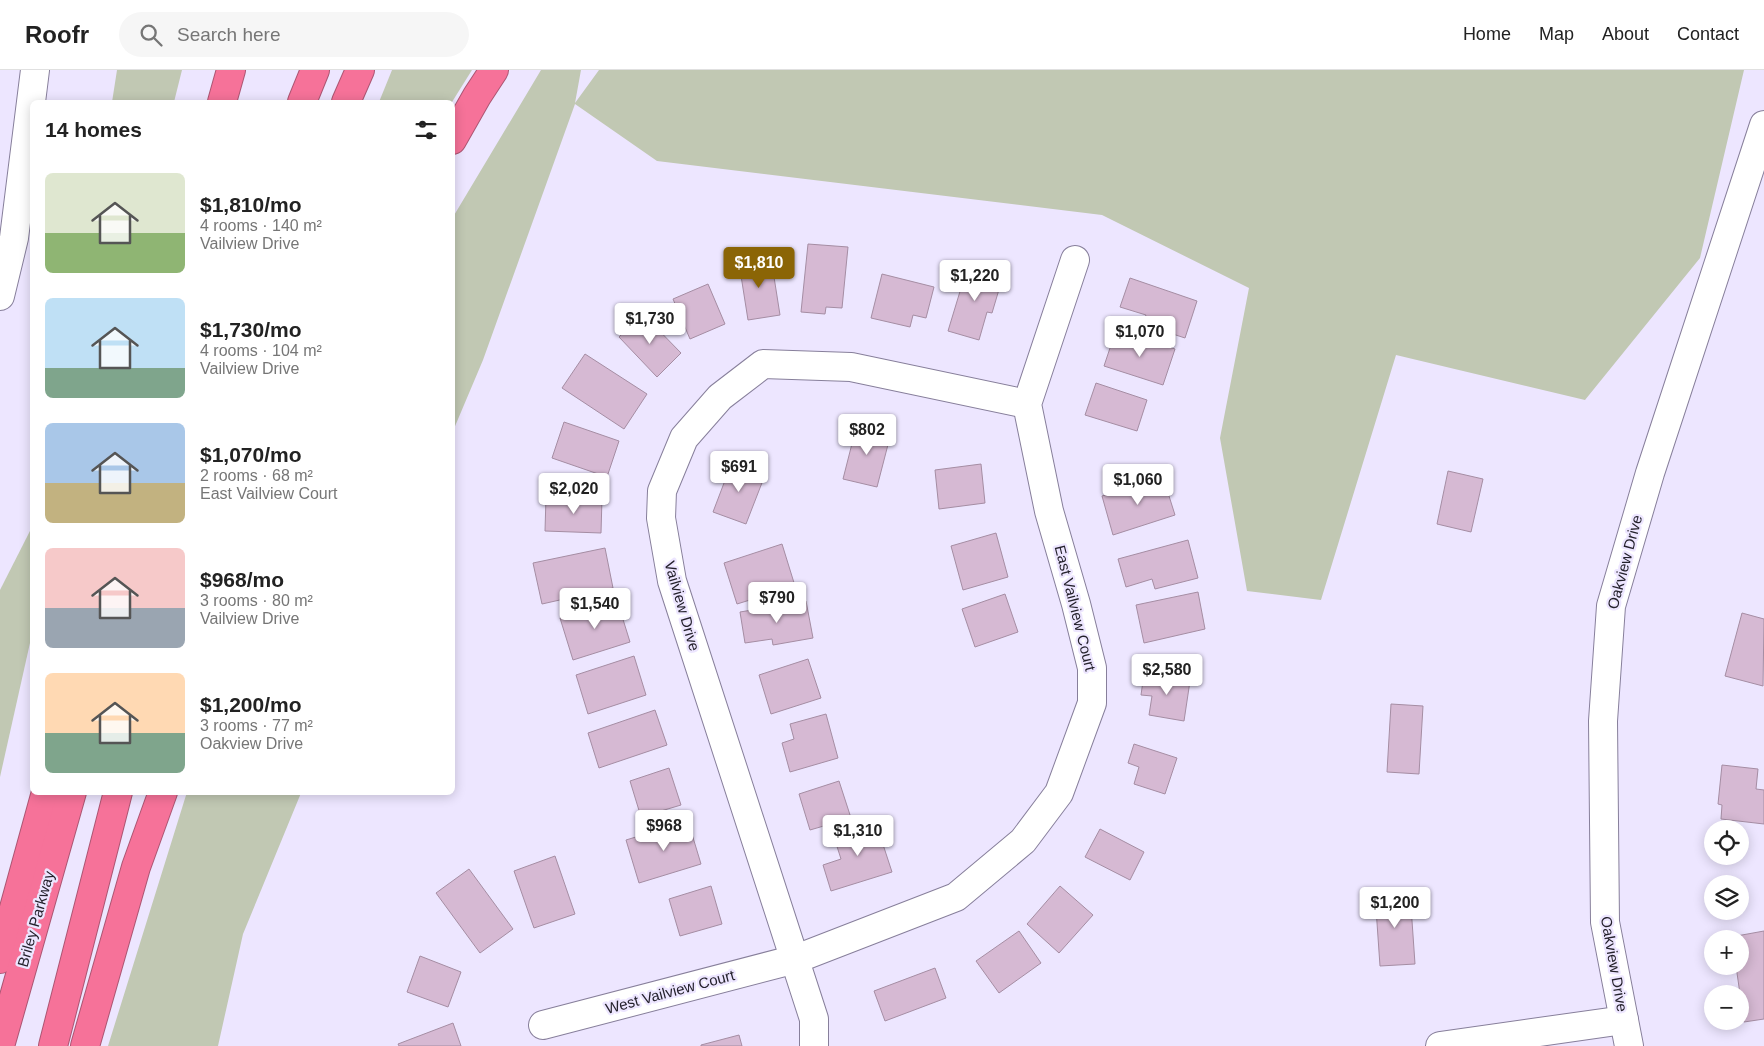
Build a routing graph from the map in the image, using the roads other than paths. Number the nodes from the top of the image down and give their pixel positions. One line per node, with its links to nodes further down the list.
1 (35, 70): 6 (street)
2 (231, 70): 7 (highway)
3 (314, 70): 8 (highway)
4 (360, 70): 9 (highway)
5 (494, 70): 12 (highway)
6 (31, 100)
7 (223, 100)
8 (303, 100)
9 (347, 100)
10 (30, 110): 14 (street)
11 (1764, 125): 23 (street, Oakview Drive)
12 (455, 135)
13 (1075, 260): 15 (street)
14 (0, 296)
15 (1027, 404): 21 (street, East Vailview Court); 21 (street, Vailview Drive)
16 (45, 795): 20 (highway)
17 (71, 795): 24 (highway, Briley Parkway)
18 (117, 795): 25 (highway)
19 (162, 795): 26 (highway)
20 (0, 958)
21 (796, 959): 22 (street, West Vailview Court); 27 (street, Vailview Drive)
22 (543, 1024)
23 (1626, 1033): 28 (street)
24 (0, 1046)
25 (53, 1046)
26 (85, 1046)
27 (814, 1046)
28 (1440, 1046)

